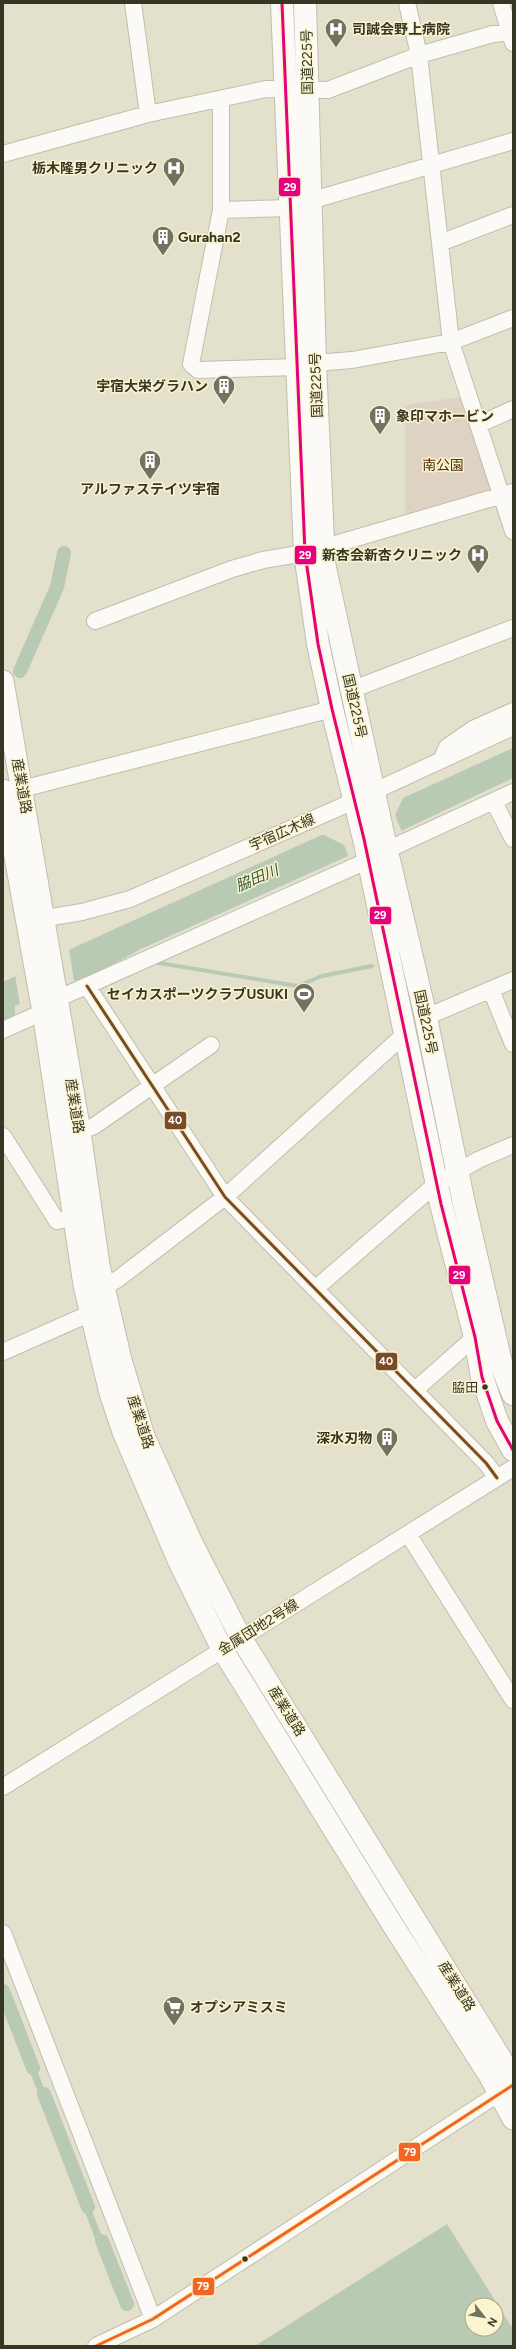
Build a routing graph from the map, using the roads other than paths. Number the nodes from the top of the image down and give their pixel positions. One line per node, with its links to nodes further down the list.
1 (133, 3): 11 (street)
2 (282, 3): 8 (highway, 国道225号)
3 (305, 3): 9 (highway, 国道225号)
4 (407, 3): 7 (street)
5 (501, 3): 6 (street)
6 (512, 36): 7 (street)
7 (419, 55): 9 (street); 14 (street)
8 (285, 88): 9 (street); 10 (street); 15 (highway, 国道225号)
9 (308, 89): 15 (highway, 国道225号)
10 (221, 99): 11 (street); 16 (street)
11 (148, 114): 13 (street)
12 (513, 141): 14 (street)
13 (3, 154)
14 (430, 166): 15 (street); 18 (street)
15 (300, 204): 16 (street); 21 (highway, 国道225号)
16 (221, 210): 21 (street)
17 (513, 215): 18 (street)
18 (440, 243): 20 (street)
19 (513, 318): 20 (street)
20 (451, 342): 21 (street); 23 (street)
21 (307, 365): 26 (highway, 国道225号)
22 (513, 409): 23 (street)
23 (478, 425): 24 (street)
24 (507, 494): 25 (street); 26 (street)
25 (513, 531)
26 (314, 550): 27 (street); 30 (highway, 国道225号); 31 (highway, 国道225号)
27 (95, 621)
28 (513, 628): 30 (street)
29 (3, 681): 35 (main road, 産業道路)
30 (351, 690): 38 (highway, 国道225号)
31 (332, 709): 35 (street); 38 (highway, 国道225号)
32 (513, 711): 34 (street)
33 (513, 727): 34 (street, 宇宿広木線)
34 (441, 760): 38 (street, 宇宿広木線)
35 (12, 789): 40 (main road, 産業道路); 42 (main road, 産業道路)
36 (513, 792): 37 (street)
37 (494, 802): 39 (street); 41 (street)
38 (366, 803): 41 (highway, 国道225号); 42 (street, 宇宿広木線)
39 (513, 839)
40 (7, 844): 42 (main road, 産業道路)
41 (377, 851): 44 (street); 47 (highway, 国道225号); 49 (highway, 国道225号)
42 (35, 920): 46 (main road, 産業道路); 46 (main road, 産業道路)
43 (513, 980): 45 (street)
44 (87, 986): 46 (street); 52 (street)
45 (491, 990): 47 (street); 50 (street)
46 (47, 1004): 48 (street); 53 (main road, 産業道路); 59 (main road, 産業道路)
47 (426, 1017): 56 (highway, 国道225号)
48 (3, 1030)
49 (406, 1033): 57 (highway, 国道225号); 58 (street)
50 (513, 1044)
51 (211, 1045): 52 (street)
52 (152, 1086): 53 (street); 58 (street)
53 (80, 1132): 60 (main road, 産業道路)
54 (3, 1136): 59 (street)
55 (513, 1145): 56 (street)
56 (457, 1172): 57 (street); 65 (highway, 国道225号)
57 (436, 1184): 61 (street); 63 (highway, 国道225号)
58 (225, 1197): 60 (street); 61 (street)
59 (73, 1218): 62 (main road, 産業道路)
60 (104, 1287): 72 (main road, 産業道路)
61 (315, 1289): 66 (street)
62 (90, 1313): 64 (street); 73 (main road, 産業道路)
63 (475, 1337): 66 (street); 68 (highway, 国道225号)
64 (3, 1352)
65 (507, 1363): 67 (highway, 国道225号)
66 (415, 1390): 70 (street)
67 (513, 1394)
68 (513, 1450)
69 (513, 1468): 70 (street, 金属団地2号線)
70 (497, 1478): 71 (street, 金属団地2号線)
71 (408, 1534): 72 (street, 金属団地2号線); 74 (street)
72 (241, 1638): 73 (street, 金属団地2号線); 77 (main road, 産業道路)
73 (222, 1649): 75 (street, 金属団地2号線); 78 (main road, 産業道路)
74 (513, 1700)
75 (3, 1787)
76 (3, 1933): 80 (street)
77 (513, 2078)
78 (506, 2089): 79 (main road, 産業道路); 80 (street)
79 (513, 2119)
80 (153, 2320): 81 (street)
81 (96, 2346)

